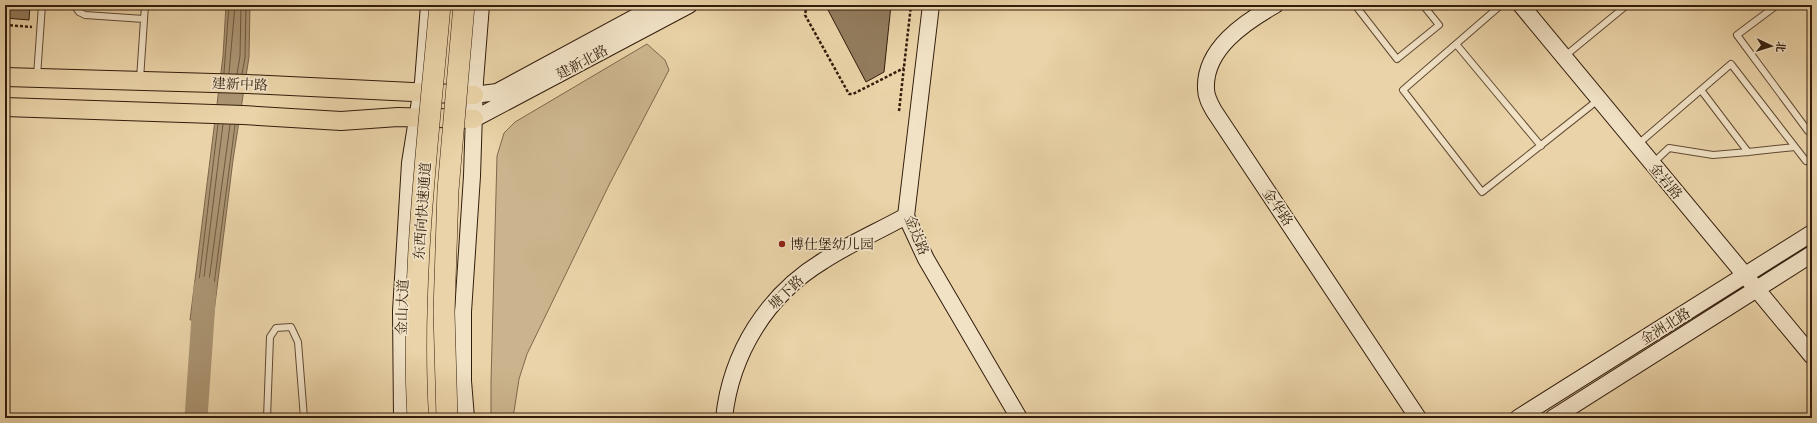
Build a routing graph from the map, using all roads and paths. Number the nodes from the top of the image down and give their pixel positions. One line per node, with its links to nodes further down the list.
1 (42, 5): 22 (lane)
2 (74, 5): 20 (lane)
3 (145, 5): 20 (lane)
4 (429, 5): 30 (main road, 金山大道)
5 (440, 5): 53 (highway, 东西向快速通道, bridge)
6 (464, 5): 54 (highway, 东西向快速通道, bridge)
7 (481, 5): 31 (main road)
8 (658, 5): 31 (main road, 建新北路)
9 (689, 5): 36 (main road, 建新北路)
10 (814, 5): 25 (path)
11 (911, 5): 25 (path)
12 (931, 5): 44 (main road, 金达路)
13 (1275, 5): 58 (main road, 金华路)
14 (1355, 5): 15 (lane)
15 (1423, 5)
16 (1501, 5): 23 (lane)
17 (1521, 5): 24 (main road, 金岩路)
18 (1627, 5): 24 (lane)
19 (1777, 5): 37 (lane)
20 (144, 19): 28 (lane)
21 (5, 25): 22 (path)
22 (40, 27): 27 (lane)
23 (1456, 44): 39 (lane); 39 (lane)
24 (1564, 57): 32 (main road, 金岩路)
25 (904, 68): 34 (path)
26 (5, 77): 27 (main road, 建新中路)
27 (37, 78): 28 (main road, 建新中路)
28 (140, 81): 30 (main road, 建新中路)
29 (1701, 90): 38 (lane); 40 (lane); 41 (lane)
30 (421, 93): 31 (main road, 建新中路); 35 (main road, 金山大道)
31 (474, 95): 36 (main road)
32 (1598, 100): 38 (main road, 金岩路); 39 (lane)
33 (5, 107): 35 (main road)
34 (899, 111)
35 (417, 118): 36 (main road); 52 (main road, 金山大道)
36 (474, 119): 55 (main road)
37 (1812, 129)
38 (1637, 145): 43 (main road, 金岩路)
39 (1541, 146)
40 (1795, 147): 41 (lane); 42 (lane)
41 (1748, 152): 43 (lane)
42 (1806, 161)
43 (1652, 164): 47 (main road, 金岩路)
44 (906, 216): 56 (main road, 塘下路); 57 (main road, 金达路)
45 (1812, 233): 47 (main road, 金洲北路)
46 (1812, 254): 48 (main road, 金洲北路)
47 (1746, 275): 48 (main road, 金岩路); 59 (main road, 金洲北路)
48 (1757, 289): 49 (main road, 金岩路); 60 (main road, 金洲北路)
49 (1812, 356)
50 (267, 418): 51 (lane)
51 (304, 418)
52 (402, 418)
53 (418, 418)
54 (447, 418)
55 (466, 418)
56 (724, 418)
57 (1019, 418)
58 (1418, 418)
59 (1518, 418)
60 (1554, 418)

